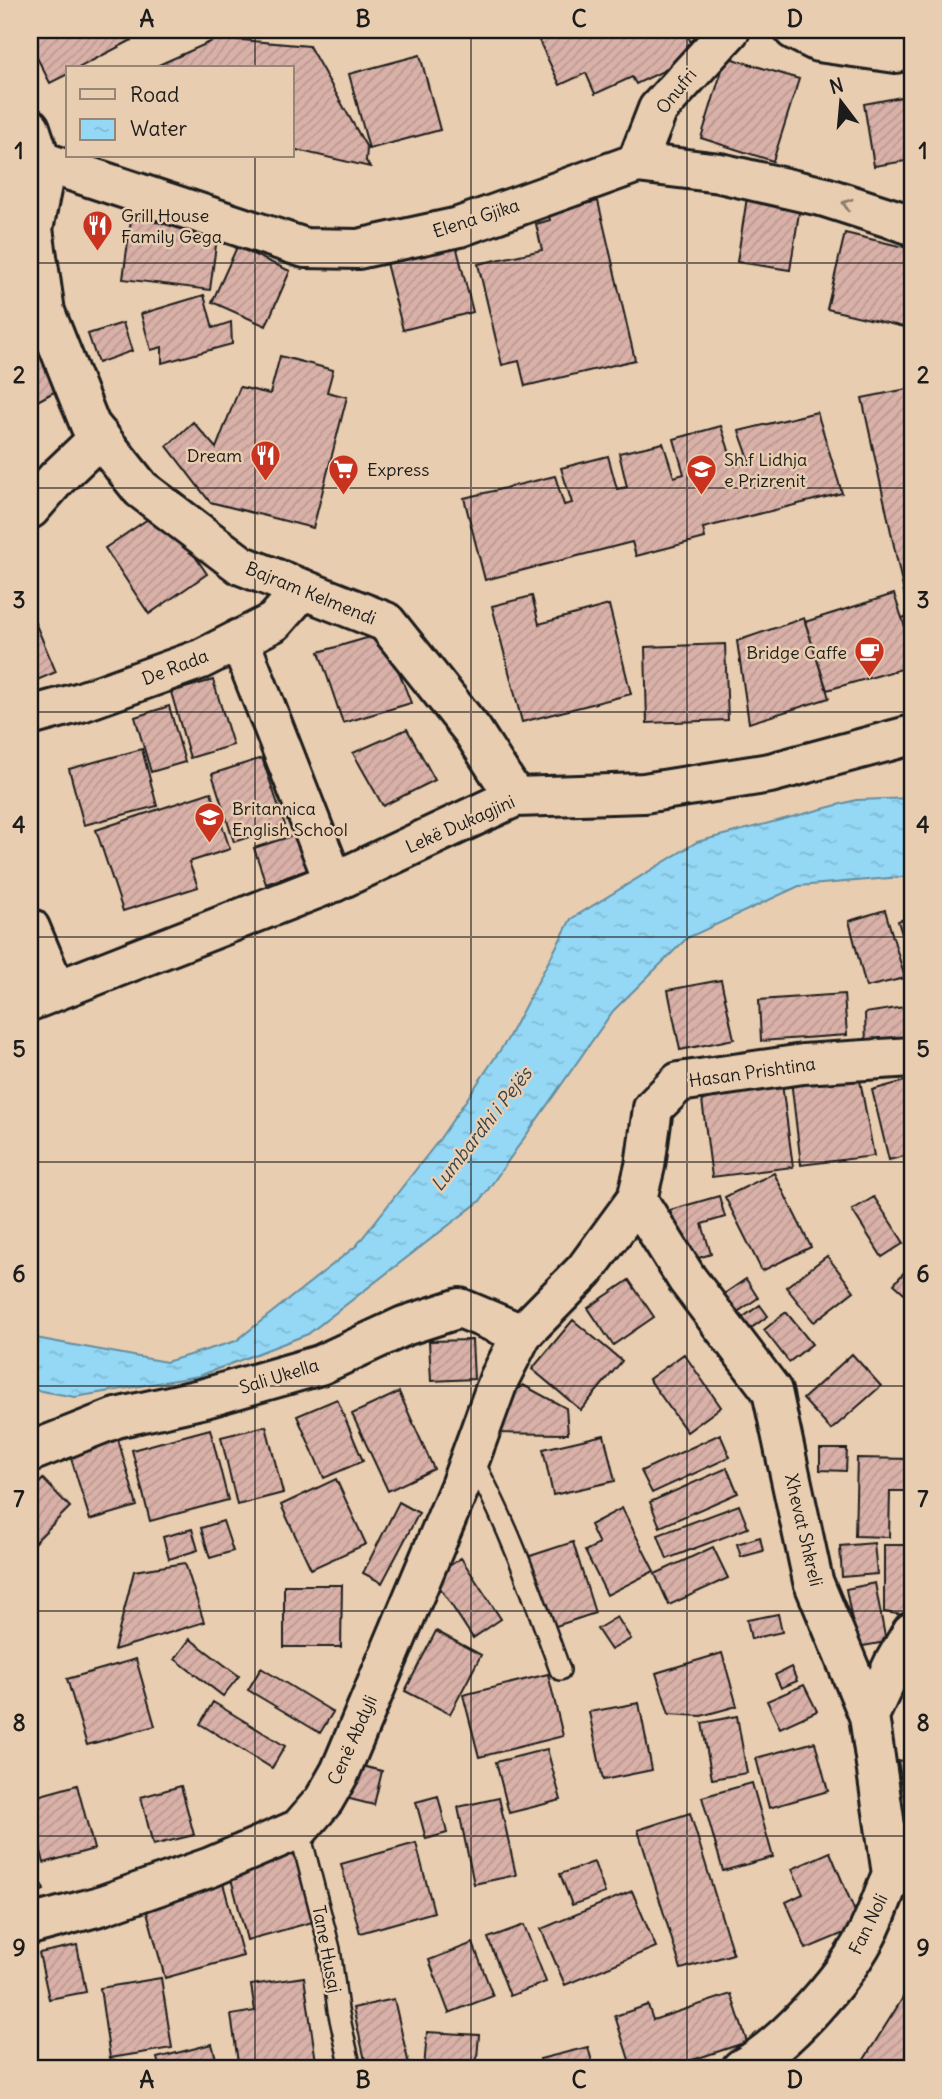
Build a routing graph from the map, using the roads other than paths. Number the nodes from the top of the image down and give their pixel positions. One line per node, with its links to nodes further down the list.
1 (730, 30): 7 (street, Onufri)
2 (794, 30): 3 (street)
3 (912, 47)
4 (35, 145): 5 (street, Elena Gjika); 9 (street, Bajram Kelmendi)
5 (66, 157)
6 (69, 158): 7 (street, Elena Gjika)
7 (638, 163): 8 (street, Elena Gjika, one-way to 7)
8 (912, 225)
9 (37, 315): 10 (street, Bajram Kelmendi)
10 (100, 437): 11 (street); 12 (street, Bajram Kelmendi)
11 (30, 509)
12 (303, 589): 13 (street, De Rada); 16 (street, Bajram Kelmendi)
13 (239, 639): 14 (street, De Rada); 17 (street)
14 (30, 716)
15 (912, 735): 16 (street, Lekë Dukagjini)
16 (515, 797): 17 (street, Lekë Dukagjini)
17 (334, 882): 19 (street, Lekë Dukagjini)
18 (30, 928): 19 (street)
19 (43, 996)
20 (912, 1056): 21 (street, Hasan Prishtina)
21 (637, 1199): 22 (street, Cenë Abdyli); 27 (street, Xhevat Shkreli)
22 (522, 1334): 23 (street, Sali Ukella); 24 (street, Cenë Abdyli)
23 (30, 1452)
24 (471, 1457): 26 (lane); 28 (street, Cenë Abdyli)
25 (912, 1632): 27 (street)
26 (560, 1670)
27 (869, 1716): 29 (street, Xhevat Shkreli)
28 (299, 1829): 30 (street, Cenë Abdyli); 31 (lane, Tane Husaj)
29 (902, 1875): 32 (street, Fan Noli)
30 (30, 1925)
31 (351, 2069)
32 (741, 2069)

